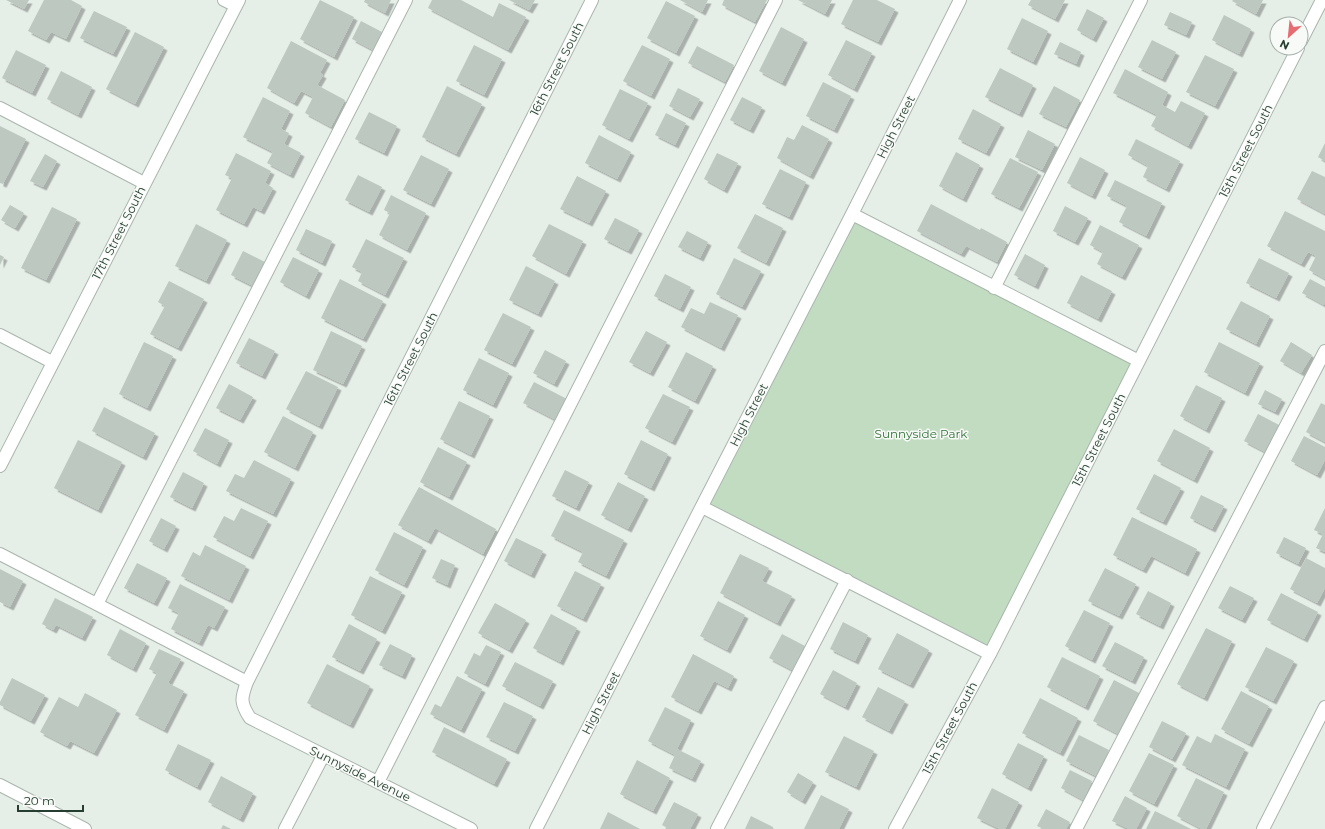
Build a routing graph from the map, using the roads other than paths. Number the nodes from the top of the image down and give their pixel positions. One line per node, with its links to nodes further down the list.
1 (224, 0): 8 (street)
2 (406, 0): 23 (street)
3 (592, 0): 25 (street, 16th Street South)
4 (776, 0): 29 (street)
5 (960, 0): 13 (street, High Street)
6 (1141, 0): 14 (street)
7 (1322, 0): 9 (street)
8 (237, 3): 12 (street, 17th Street South)
9 (1309, 25)
10 (1294, 56): 17 (street, 15th Street South)
11 (0, 108): 12 (street)
12 (144, 183): 18 (street, 17th Street South)
13 (852, 214): 14 (street); 20 (street, High Street)
14 (994, 288): 17 (street)
15 (0, 335): 18 (street)
16 (1325, 351): 37 (street)
17 (1139, 361): 24 (street, 15th Street South)
18 (52, 362): 19 (street, 17th Street South)
19 (0, 466)
20 (702, 507): 22 (street); 34 (street, High Street)
21 (0, 554): 23 (street)
22 (847, 580): 24 (street); 35 (street)
23 (97, 604): 25 (street)
24 (990, 654): 36 (street, 15th Street South)
25 (247, 682): 27 (street, 16th Street South)
26 (1325, 707): 38 (street)
27 (250, 718): 28 (street, Sunnyside Avenue)
28 (324, 756): 29 (street, Sunnyside Avenue); 32 (street)
29 (378, 782): 33 (street, Sunnyside Avenue)
30 (0, 785): 31 (street)
31 (85, 829)
32 (285, 829)
33 (470, 829)
34 (536, 829)
35 (717, 829)
36 (895, 829)
37 (1076, 829)
38 (1263, 829)

